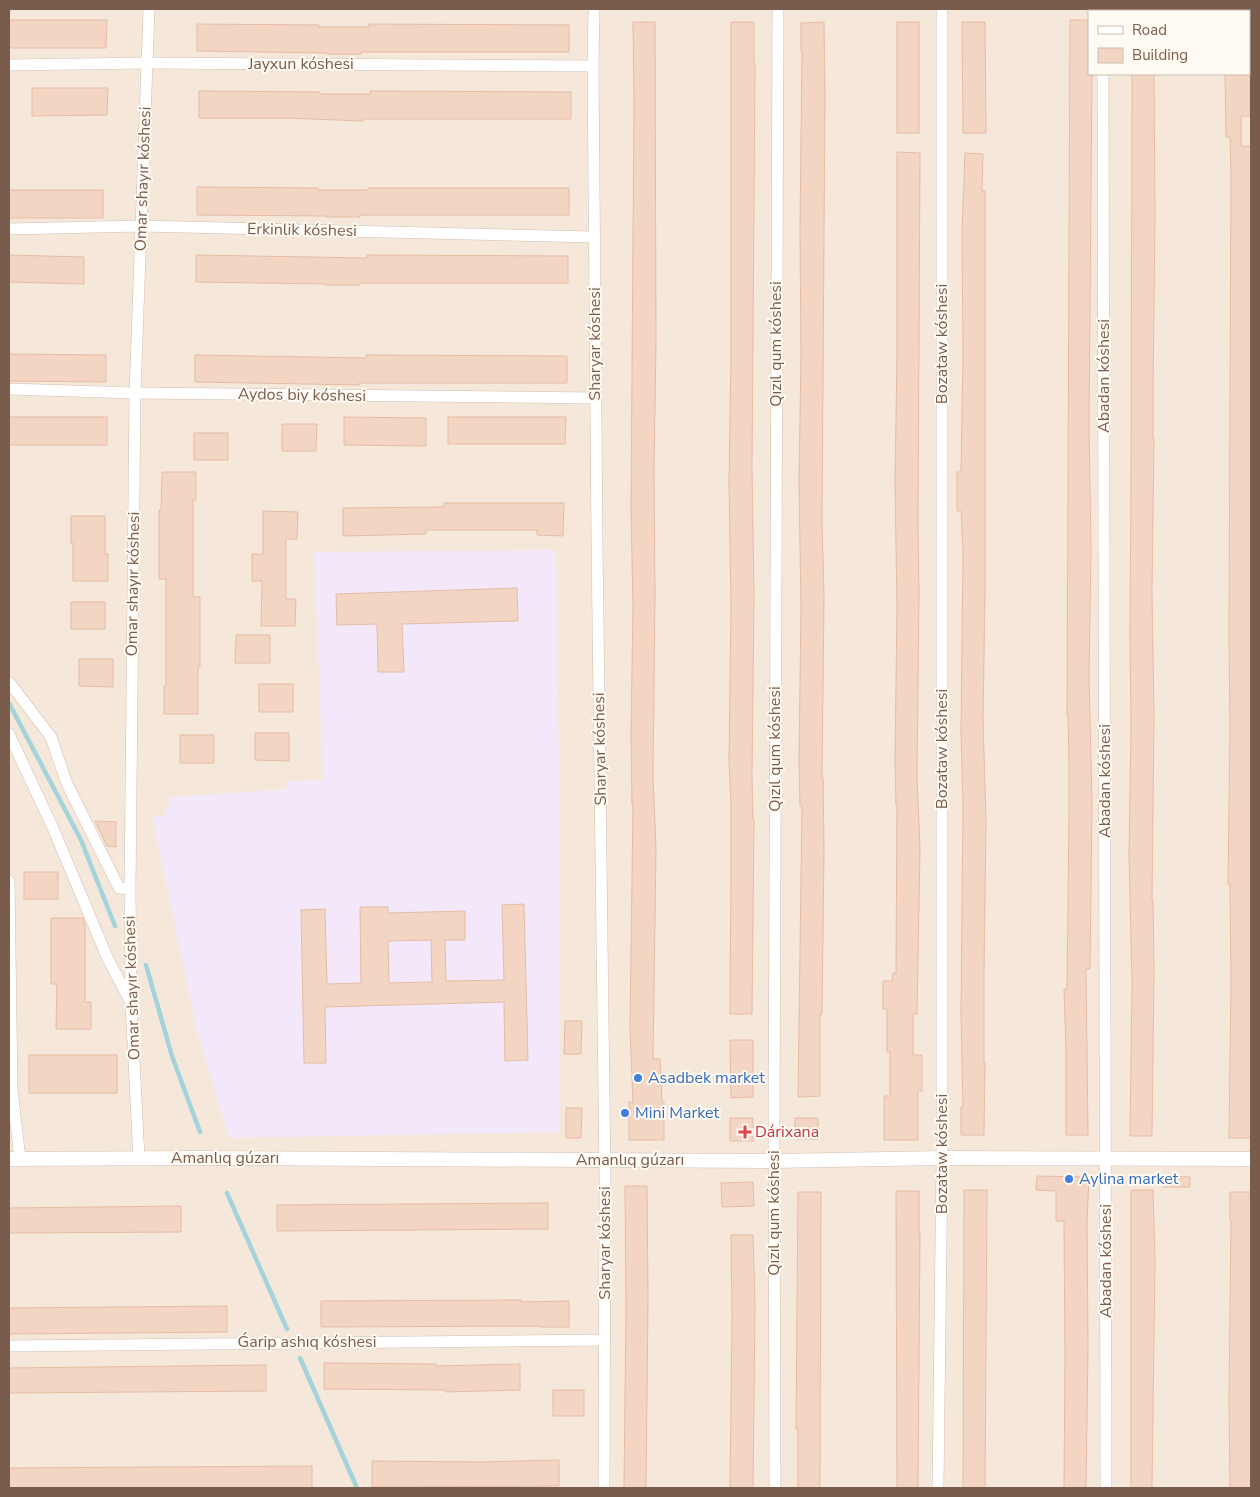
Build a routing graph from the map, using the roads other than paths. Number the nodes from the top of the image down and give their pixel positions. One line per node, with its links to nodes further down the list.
1 (149, 9): 5 (street, Omar shayır kóshesi)
2 (594, 9): 7 (street, Sharyar kóshesi)
3 (778, 9): 26 (street, Qızıl qum kóshesi)
4 (942, 9): 21 (street, Bozataw kóshesi)
5 (147, 63): 6 (street, Jayxun kóshesi); 7 (street, Jayxun kóshesi); 9 (street, Omar shayır kóshesi)
6 (9, 65)
7 (593, 66): 11 (street, Sharyar kóshesi)
8 (1103, 75): 25 (street, Abadan kóshesi)
9 (141, 226): 10 (street, Erkinlik kóshesi); 11 (street, Erkinlik kóshesi); 13 (street, Omar shayır kóshesi)
10 (9, 229)
11 (594, 237): 14 (street, Sharyar kóshesi)
12 (9, 389): 13 (street, Aydos biy kóshesi)
13 (135, 393): 14 (street, Aydos biy kóshesi); 18 (street, Omar shayır kóshesi)
14 (596, 398): 24 (street, Sharyar kóshesi)
15 (9, 682): 18 (street)
16 (9, 734): 19 (street)
17 (9, 881): 22 (street)
18 (130, 889): 19 (street, Omar shayır kóshesi)
19 (131, 1003): 20 (street, Omar shayır kóshesi)
20 (140, 1158): 22 (street, Amanlıq gúzarı); 24 (street, Amanlıq gúzarı)
21 (942, 1158): 25 (street, Amanlıq gúzarı); 26 (street, Amanlıq gúzarı); 31 (street, Bozataw kóshesi)
22 (14, 1159)
23 (1251, 1159): 25 (street, Amanlıq gúzarı)
24 (604, 1160): 26 (street, Amanlıq gúzarı); 27 (street, Sharyar kóshesi)
25 (1106, 1160): 32 (street, Abadan kóshesi)
26 (774, 1162): 30 (street, Qızıl qum kóshesi)
27 (605, 1340): 28 (street, Ǵarip ashıq kóshesi); 29 (street, Sharyar kóshesi)
28 (9, 1346)
29 (604, 1488)
30 (775, 1488)
31 (938, 1488)
32 (1106, 1488)

